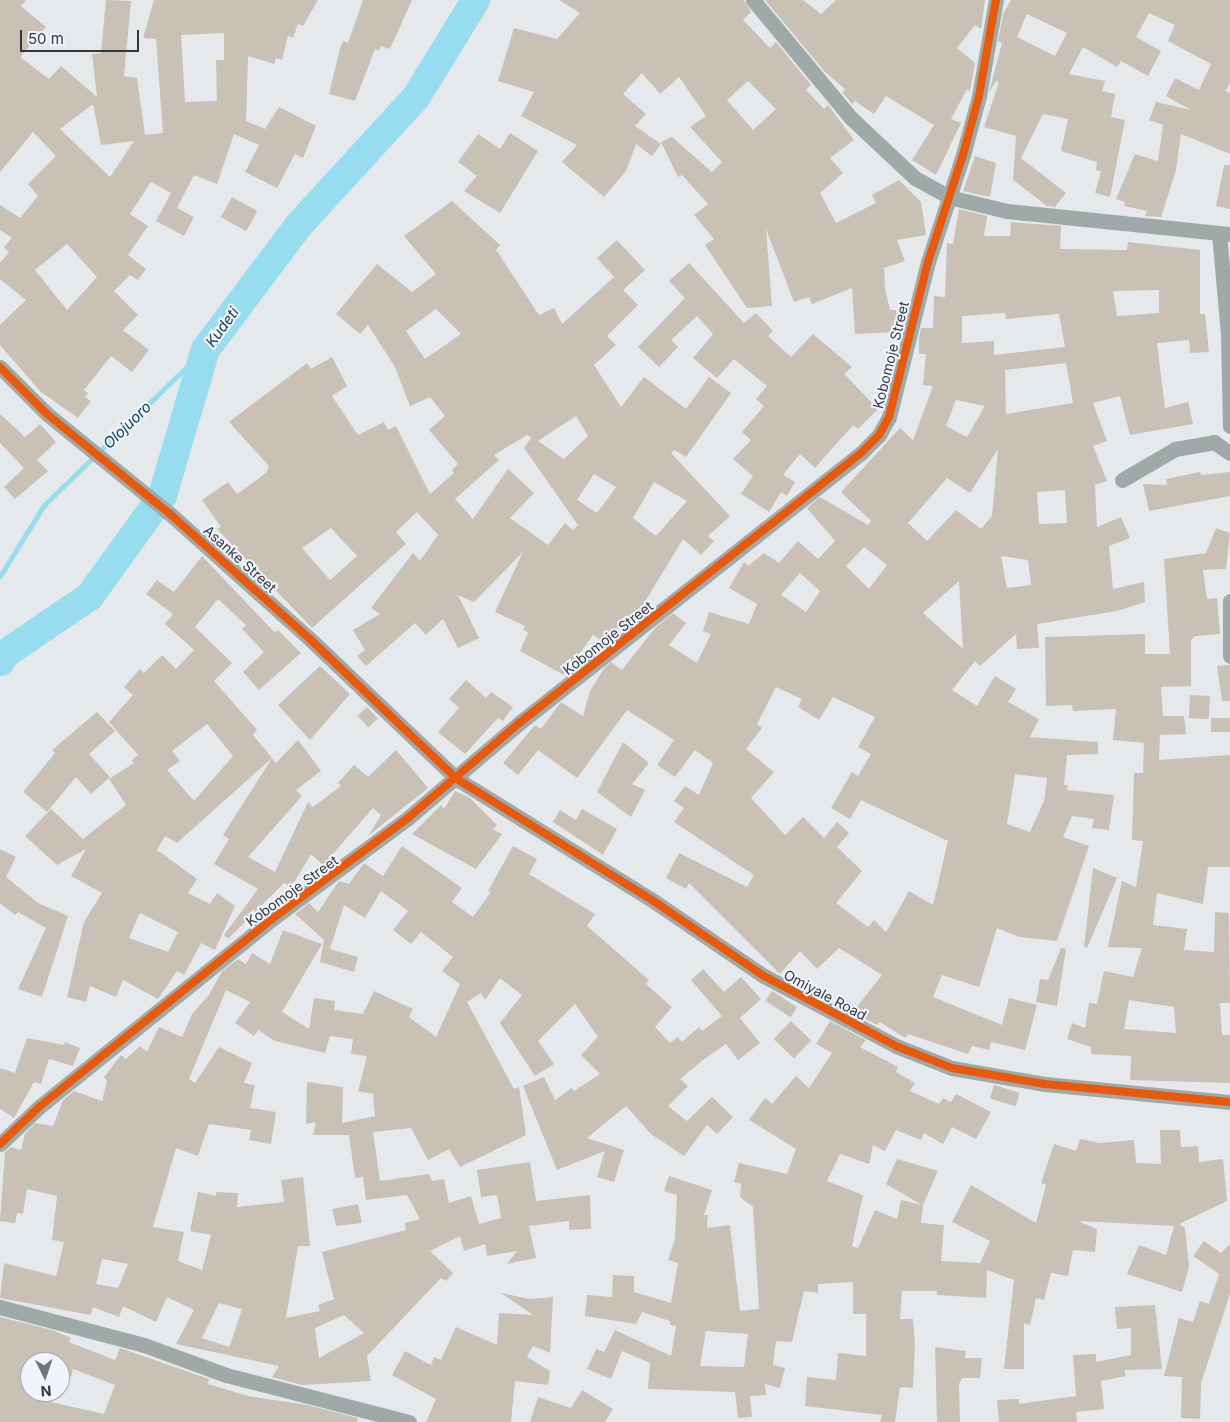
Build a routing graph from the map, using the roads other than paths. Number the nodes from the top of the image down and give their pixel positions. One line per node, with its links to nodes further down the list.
1 (753, 0): 3 (street)
2 (996, 0): 3 (street, Kobomoje Street)
3 (950, 197): 4 (street); 11 (street, Kobomoje Street)
4 (1224, 234): 6 (street)
5 (0, 367): 11 (street, Asanke Street)
6 (1230, 426)
7 (1230, 453): 8 (street)
8 (1122, 480)
9 (1230, 601): 10 (street)
10 (1230, 656)
11 (457, 779): 12 (street, Omiyale Road); 13 (street, Kobomoje Street)
12 (1230, 1102)
13 (0, 1144)
14 (0, 1307): 15 (street)
15 (409, 1422)

